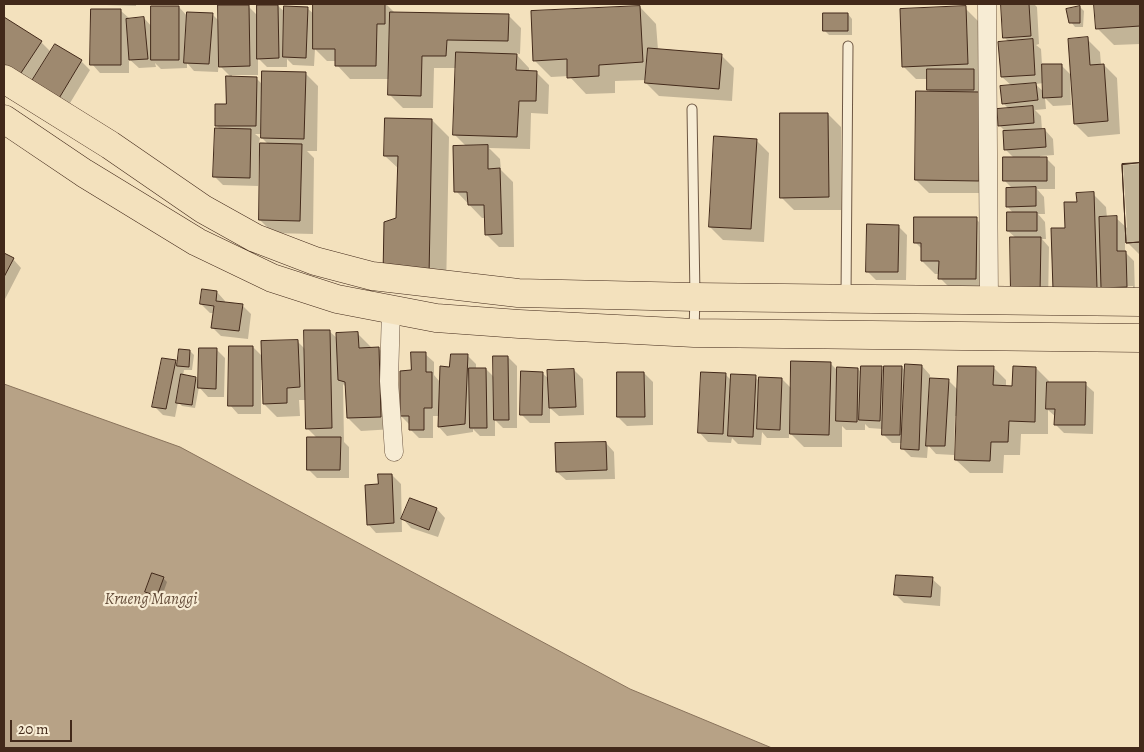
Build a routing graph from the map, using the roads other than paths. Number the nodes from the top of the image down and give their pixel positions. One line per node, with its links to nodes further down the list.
1 (987, 4): 9 (street)
2 (848, 46): 8 (lane)
3 (4, 79): 6 (highway)
4 (692, 109): 7 (lane)
5 (4, 119): 11 (highway)
6 (518, 293): 7 (highway); 12 (highway)
7 (696, 297): 8 (highway); 13 (lane)
8 (846, 299): 9 (highway)
9 (989, 301): 10 (highway)
10 (1140, 302)
11 (391, 309): 12 (highway); 15 (street)
12 (519, 324): 13 (highway)
13 (694, 334): 14 (highway)
14 (1140, 338)
15 (394, 452)

